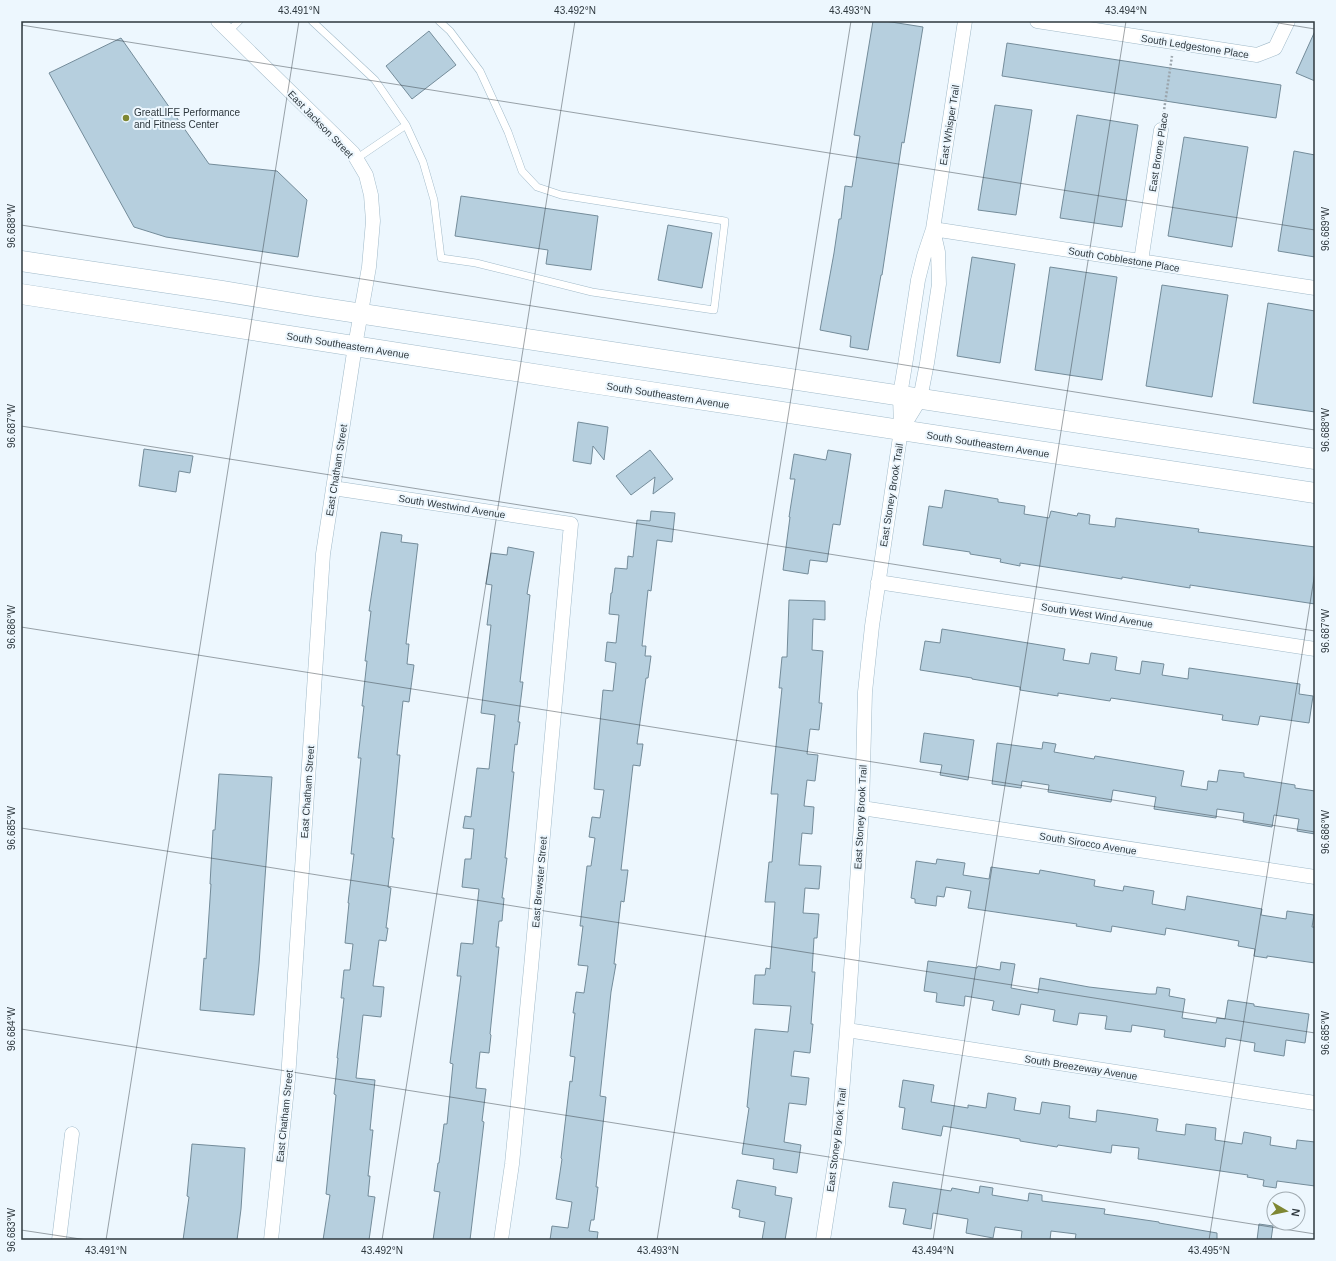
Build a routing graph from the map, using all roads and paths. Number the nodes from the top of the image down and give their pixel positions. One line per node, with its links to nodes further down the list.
1 (218, 21): 8 (street, East Jackson Street)
2 (240, 21): 8 (lane)
3 (312, 21): 10 (lane)
4 (439, 21): 10 (lane)
5 (965, 21): 13 (street, East Whisper Trail)
6 (1036, 21): 9 (street, South Ledgestone Place)
7 (1288, 21): 9 (street, South Ledgestone Place)
8 (228, 31): 12 (street, East Jackson Street)
9 (1174, 42): 11 (path, East Brome Place)
10 (406, 125): 12 (lane)
11 (1161, 130): 15 (street, East Brome Place)
12 (356, 159): 18 (street, East Jackson Street)
13 (933, 229): 15 (street, South Cobblestone Place); 20 (street, East Whisper Trail); 21 (street, East Whisper Trail)
14 (21, 261): 18 (main road)
15 (1141, 261): 16 (street, South Cobblestone Place)
16 (1315, 288)
17 (21, 294): 19 (main road, South Southeastern Avenue)
18 (361, 313): 19 (street, East Jackson Street); 20 (main road)
19 (355, 346): 22 (main road, South Southeastern Avenue); 24 (street, East Chatham Street)
20 (900, 395): 21 (main road); 22 (street, East Stoney Brook Trail)
21 (920, 399): 22 (street, East Whisper Trail); 23 (main road)
22 (901, 430): 25 (main road, South Southeastern Avenue); 27 (street, East Stoney Brook Trail)
23 (1315, 458)
24 (333, 488): 26 (street, South Westwind Avenue); 35 (street, East Chatham Street)
25 (1315, 493)
26 (571, 524): 36 (street, East Brewster Street)
27 (878, 582): 28 (street, South West Wind Avenue); 29 (street, East Stoney Brook Trail)
28 (1315, 649)
29 (862, 808): 30 (street, South Sirocco Avenue); 31 (street, East Stoney Brook Trail)
30 (1315, 877)
31 (847, 1030): 32 (street, South Breezeway Avenue); 37 (street, East Stoney Brook Trail)
32 (1315, 1103)
33 (72, 1134): 34 (street)
34 (59, 1240)
35 (271, 1240)
36 (501, 1240)
37 (823, 1240)

